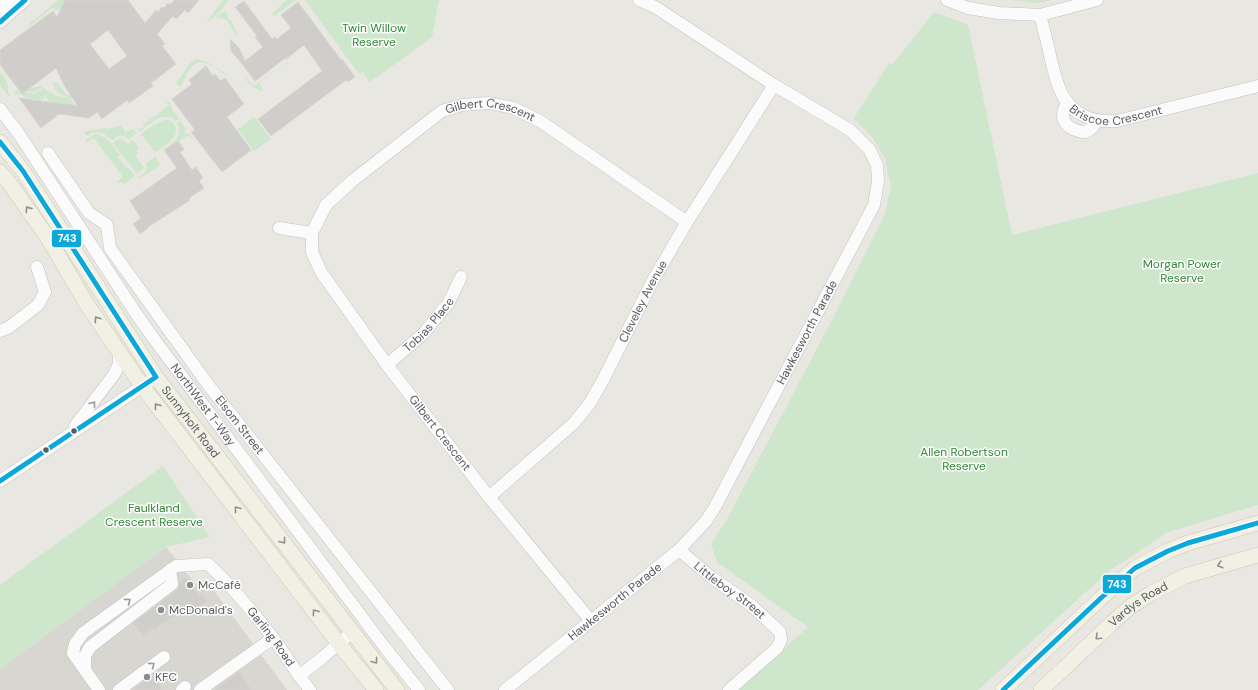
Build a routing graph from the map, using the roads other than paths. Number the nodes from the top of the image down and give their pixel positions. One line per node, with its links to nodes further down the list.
1 (10, 0): 6 (street)
2 (25, 0): 8 (street)
3 (639, 0): 9 (street, Hawkesworth Parade)
4 (947, 0): 7 (street)
5 (1097, 0): 7 (street)
6 (0, 7)
7 (1040, 15): 11 (street, Briscoe Crescent)
8 (0, 22)
9 (774, 85): 17 (street, Cleveley Avenue); 31 (street, Hawkesworth Parade)
10 (1258, 86): 13 (street, Briscoe Crescent)
11 (1068, 102): 13 (street, Briscoe Crescent); 13 (street)
12 (0, 109): 47 (street, NorthWest T-Way)
13 (1097, 120)
14 (0, 142): 25 (main road, Sunnyholt Road)
15 (48, 153): 48 (street, Elsom Street)
16 (0, 172): 23 (main road, Sunnyholt Road, one-way to 16)
17 (687, 222): 19 (street, Gilbert Crescent); 29 (street, Cleveley Avenue)
18 (279, 228): 19 (street)
19 (312, 233): 24 (street, Gilbert Crescent)
20 (37, 267): 22 (street)
21 (461, 277): 24 (street, Tobias Place)
22 (0, 331)
23 (119, 352): 26 (main road, Sunnyholt Road); 27 (street, one-way to 23)
24 (386, 364): 29 (street, Gilbert Crescent)
25 (156, 377): 26 (street); 35 (main road, Sunnyholt Road, one-way to 35)
26 (142, 386): 27 (street); 37 (main road, Sunnyholt Road, one-way to 26)
27 (68, 435): 28 (street)
28 (0, 481)
29 (489, 497): 34 (street, Gilbert Crescent)
30 (1258, 524): 51 (main road)
31 (679, 550): 34 (street, Hawkesworth Parade); 50 (street, Littleboy Street)
32 (1258, 555): 52 (main road, Vardys Road, one-way to 52)
33 (170, 570): 36 (street, Garling Road); 39 (street); 39 (street, one-way to 33)
34 (591, 621): 49 (street, Hawkesworth Parade)
35 (352, 632): 37 (street, Garling Road); 46 (main road, Sunnyholt Road, one-way to 46)
36 (273, 638): 40 (street, Garling Road); 43 (street)
37 (339, 644): 40 (street, Garling Road); 45 (main road, Sunnyholt Road)
38 (164, 657): 42 (street, one-way to 38)
39 (82, 667): 41 (street)
40 (299, 676): 44 (street, Garling Road)
41 (98, 690)
42 (119, 690)
43 (200, 690)
44 (310, 690)
45 (376, 690)
46 (397, 690)
47 (420, 690)
48 (448, 690)
49 (505, 690)
50 (729, 690)
51 (1003, 690)
52 (1040, 690)

